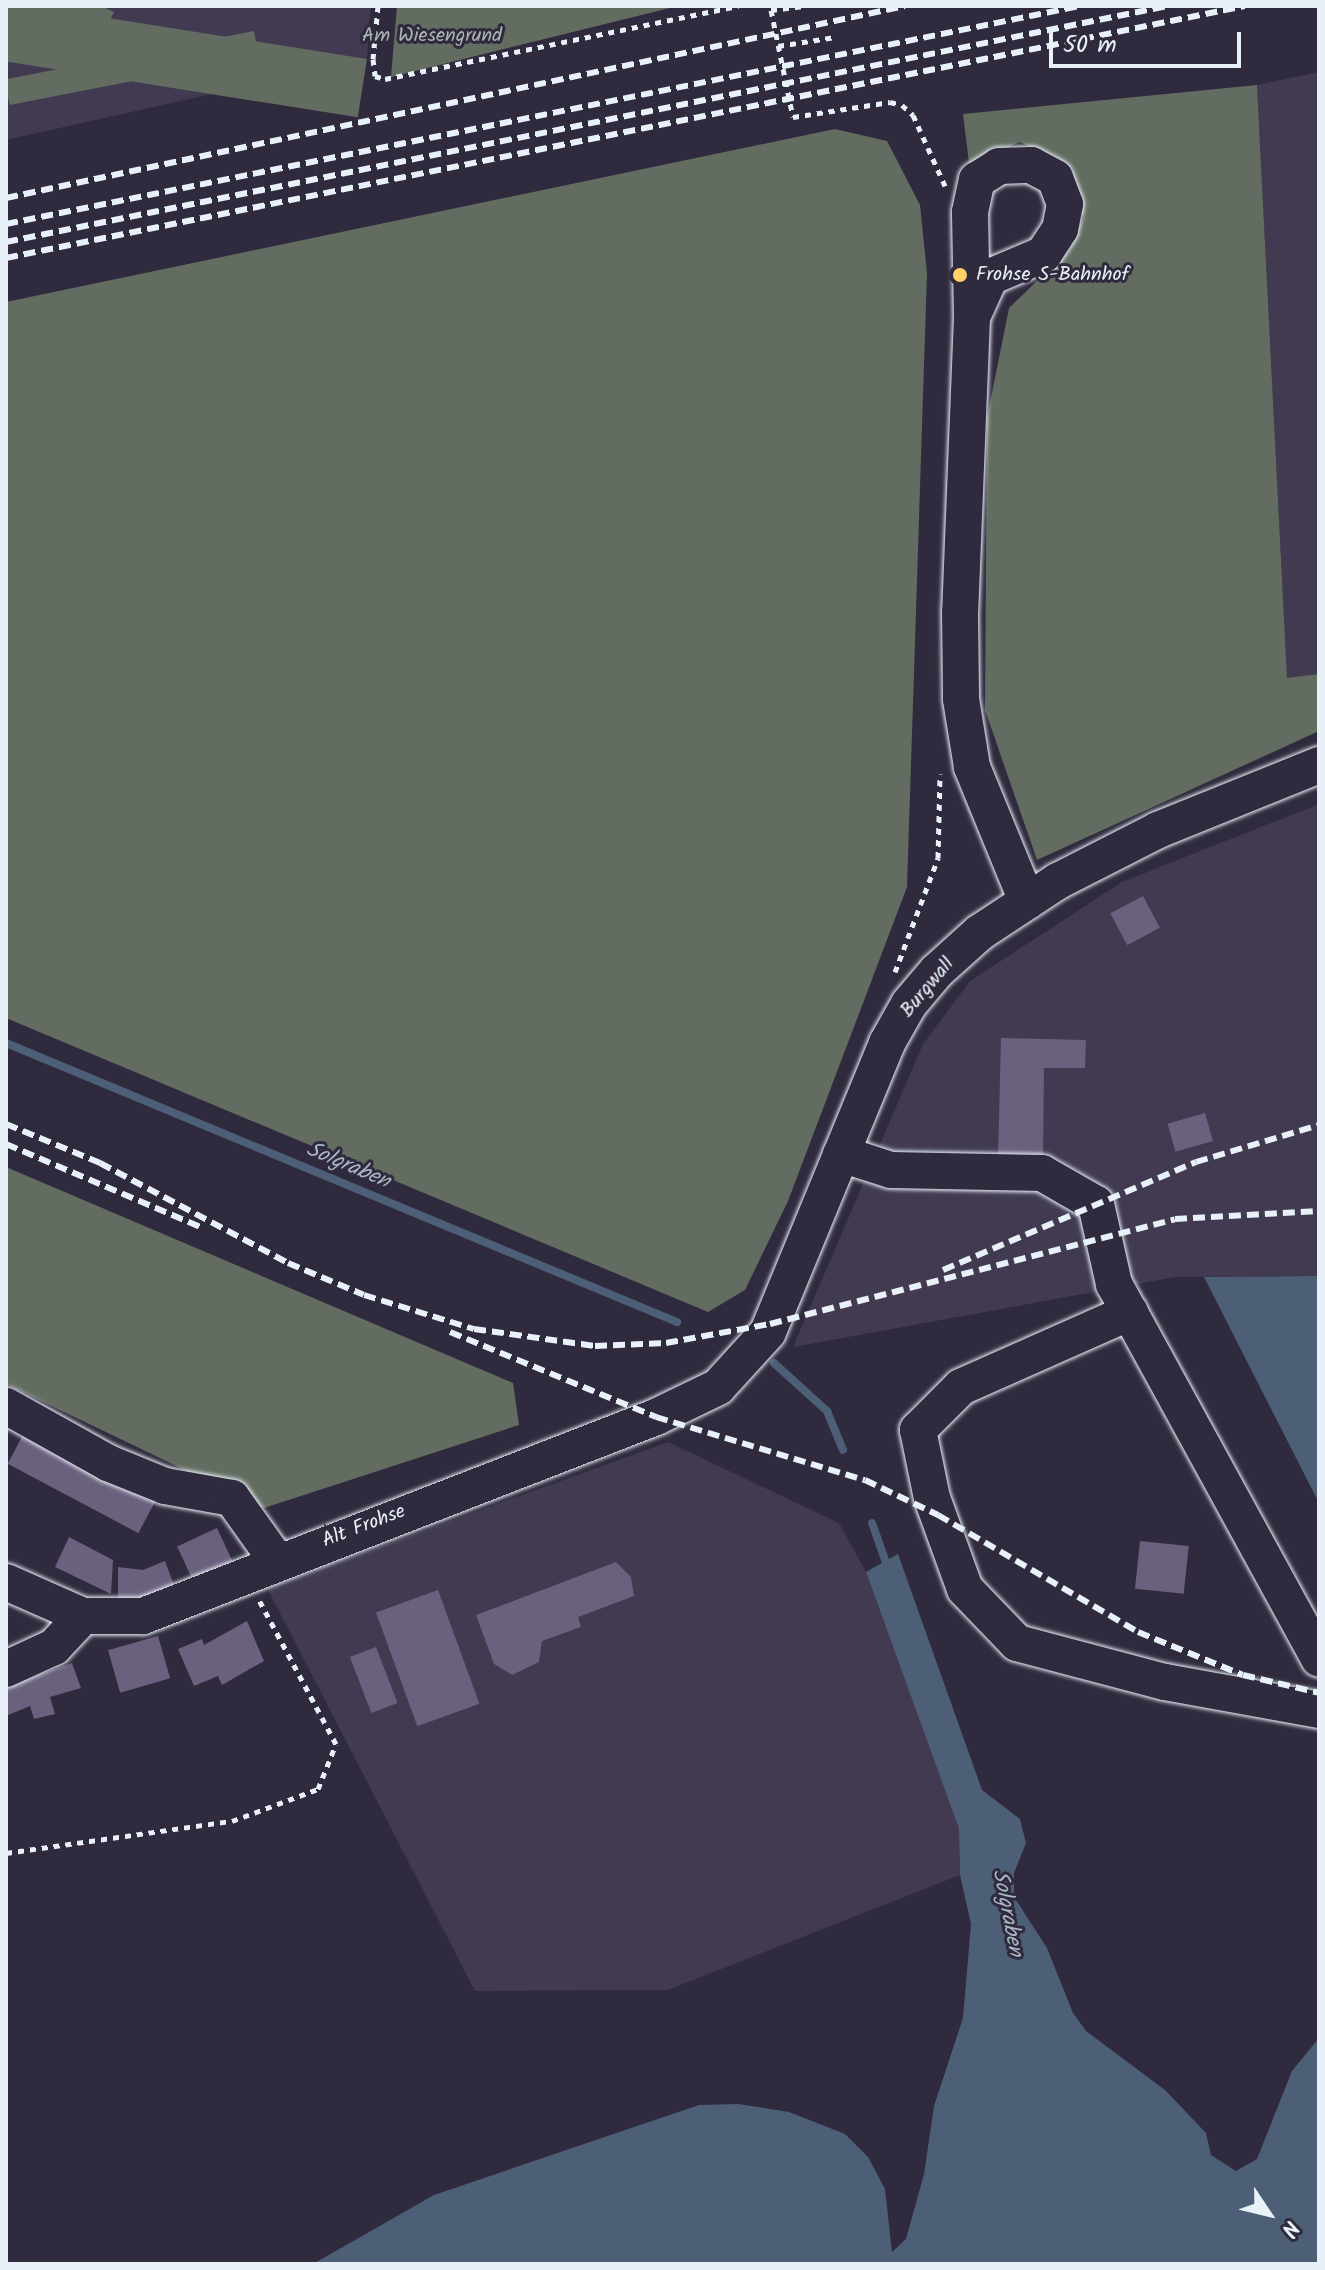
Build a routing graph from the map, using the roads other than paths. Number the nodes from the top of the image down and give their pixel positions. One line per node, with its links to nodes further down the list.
1 (972, 317): 3 (street)
2 (1319, 765): 3 (street, Burgwall)
3 (1027, 901): 4 (street, Burgwall)
4 (841, 1154): 5 (street); 6 (street, Burgwall)
5 (1130, 1312): 11 (street); 13 (street)
6 (718, 1387): 8 (street, Alt Frohse)
7 (6, 1406): 8 (street)
8 (261, 1567): 10 (street, Alt Frohse)
9 (6, 1582): 10 (street, Alt Frohse)
10 (83, 1616): 12 (street)
11 (1319, 1659)
12 (6, 1669)
13 (1319, 1710)

